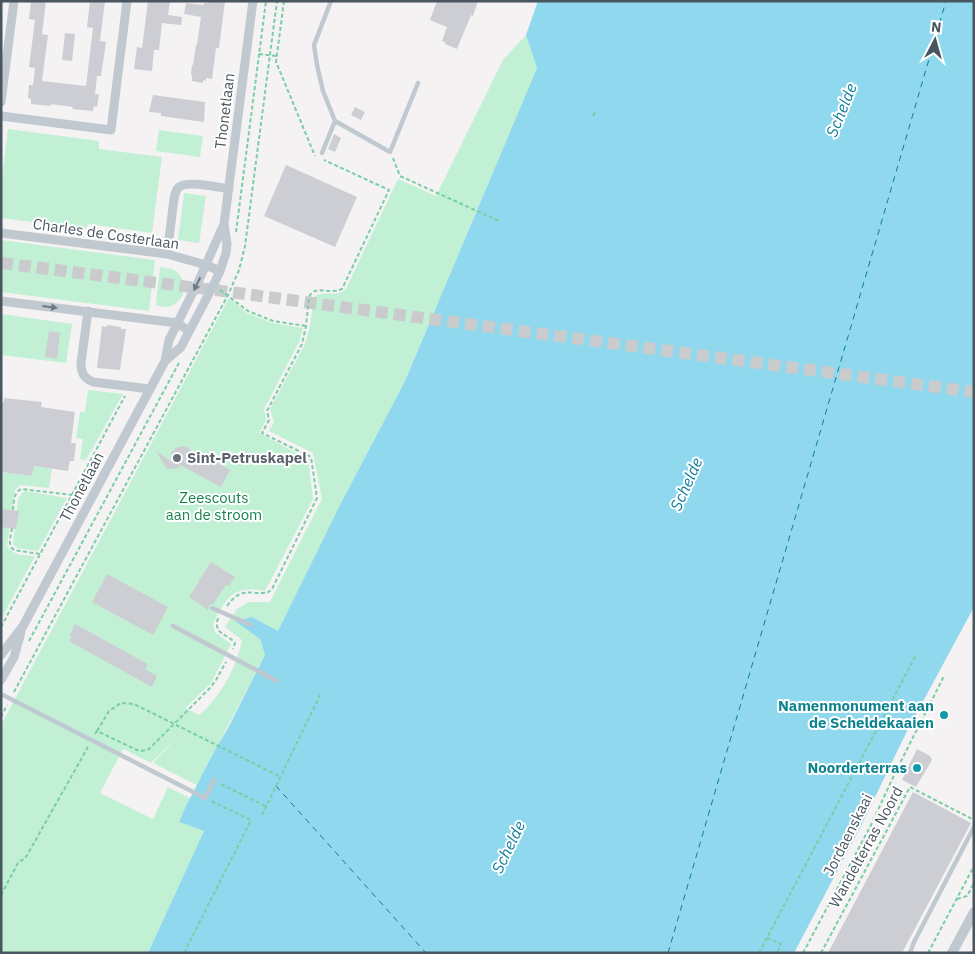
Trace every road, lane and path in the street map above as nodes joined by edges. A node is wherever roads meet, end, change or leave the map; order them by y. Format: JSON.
{"nodes":[{"id":1,"x":14,"y":1,"type":"edge"},
{"id":2,"x":127,"y":1,"type":"edge"},
{"id":3,"x":253,"y":1,"type":"edge"},
{"id":4,"x":284,"y":1,"type":"edge"},
{"id":5,"x":331,"y":1,"type":"edge"},
{"id":6,"x":246,"y":53,"type":"junction"},
{"id":7,"x":276,"y":56,"type":"junction"},
{"id":8,"x":418,"y":83,"type":"dead end"},
{"id":9,"x":1,"y":102,"type":"edge"},
{"id":10,"x":595,"y":112,"type":"dead end"},
{"id":11,"x":1,"y":116,"type":"edge"},
{"id":12,"x":594,"y":116,"type":"dead end"},
{"id":13,"x":335,"y":121,"type":"junction"},
{"id":14,"x":390,"y":152,"type":"junction"},
{"id":15,"x":322,"y":153,"type":"dead end"},
{"id":16,"x":314,"y":156,"type":"dead end"},
{"id":17,"x":322,"y":159,"type":"dead end"},
{"id":18,"x":229,"y":188,"type":"junction"},
{"id":19,"x":499,"y":221,"type":"dead end"},
{"id":20,"x":224,"y":224,"type":"junction"},
{"id":21,"x":1,"y":233,"type":"edge"},
{"id":22,"x":167,"y":254,"type":"junction"},
{"id":23,"x":206,"y":266,"type":"junction"},
{"id":24,"x":220,"y":271,"type":"junction"},
{"id":25,"x":213,"y":286,"type":"junction"},
{"id":26,"x":1,"y":301,"type":"edge"},
{"id":27,"x":88,"y":311,"type":"junction"},
{"id":28,"x":177,"y":323,"type":"junction"},
{"id":29,"x":306,"y":326,"type":"junction"},
{"id":30,"x":189,"y":331,"type":"junction"},
{"id":31,"x":165,"y":361,"type":"junction"},
{"id":32,"x":131,"y":386,"type":"junction"},
{"id":33,"x":150,"y":389,"type":"junction"},
{"id":34,"x":72,"y":495,"type":"junction"},
{"id":35,"x":14,"y":510,"type":"dead end"},
{"id":36,"x":12,"y":528,"type":"dead end"},
{"id":37,"x":41,"y":554,"type":"junction"},
{"id":38,"x":212,"y":608,"type":"dead end"},
{"id":39,"x":222,"y":613,"type":"junction"},
{"id":40,"x":251,"y":625,"type":"dead end"},
{"id":41,"x":23,"y":626,"type":"junction"},
{"id":42,"x":173,"y":626,"type":"dead end"},
{"id":43,"x":1,"y":628,"type":"edge"},
{"id":44,"x":1,"y":655,"type":"edge"},
{"id":45,"x":916,"y":655,"type":"dead end"},
{"id":46,"x":230,"y":656,"type":"junction"},
{"id":47,"x":2,"y":676,"type":"edge"},
{"id":48,"x":944,"y":676,"type":"dead end"},
{"id":49,"x":277,"y":681,"type":"dead end"},
{"id":50,"x":1,"y":694,"type":"edge"},
{"id":51,"x":320,"y":695,"type":"dead end"},
{"id":52,"x":174,"y":724,"type":"junction"},
{"id":53,"x":96,"y":731,"type":"junction"},
{"id":54,"x":92,"y":740,"type":"junction"},
{"id":55,"x":281,"y":777,"type":"junction"},
{"id":56,"x":214,"y":780,"type":"joint"},
{"id":57,"x":205,"y":798,"type":"junction"},
{"id":58,"x":266,"y":807,"type":"junction"},
{"id":59,"x":262,"y":815,"type":"dead end"},
{"id":60,"x":974,"y":820,"type":"edge"},
{"id":61,"x":974,"y":827,"type":"edge"},
{"id":62,"x":974,"y":866,"type":"edge"},
{"id":63,"x":974,"y":883,"type":"edge"},
{"id":64,"x":1,"y":895,"type":"edge"},
{"id":65,"x":957,"y":898,"type":"junction"},
{"id":66,"x":974,"y":912,"type":"edge"},
{"id":67,"x":970,"y":929,"type":"edge"},
{"id":68,"x":767,"y":938,"type":"junction"},
{"id":69,"x":184,"y":953,"type":"edge"},
{"id":70,"x":759,"y":953,"type":"edge"},
{"id":71,"x":777,"y":953,"type":"edge"},
{"id":72,"x":803,"y":953,"type":"edge"},
{"id":73,"x":821,"y":953,"type":"edge"},
{"id":74,"x":910,"y":953,"type":"edge"},
{"id":75,"x":928,"y":953,"type":"edge"},
{"id":76,"x":952,"y":953,"type":"edge"}],
"edges":[{"from":1,"to":9,"type":"street"},
{"from":2,"to":11,"type":"street"},
{"from":3,"to":6,"type":"street","name":"Thonetlaan"},
{"from":4,"to":7,"type":"path"},
{"from":5,"to":13,"type":"lane"},
{"from":6,"to":7,"type":"path"},
{"from":6,"to":18,"type":"street","name":"Thonetlaan"},
{"from":7,"to":16,"type":"path"},
{"from":8,"to":14,"type":"lane"},
{"from":10,"to":12,"type":"path"},
{"from":13,"to":14,"type":"lane"},
{"from":13,"to":15,"type":"lane"},
{"from":14,"to":19,"type":"path"},
{"from":17,"to":29,"type":"path"},
{"from":18,"to":20,"type":"street","name":"Thonetlaan"},
{"from":18,"to":22,"type":"street"},
{"from":20,"to":23,"type":"street","name":"Thonetlaan"},
{"from":20,"to":24,"type":"street","name":"Thonetlaan"},
{"from":21,"to":22,"type":"street","name":"Charles de Costerlaan"},
{"from":22,"to":23,"type":"street","name":"Charles de Costerlaan"},
{"from":23,"to":24,"type":"street"},
{"from":23,"to":28,"type":"street","name":"Thonetlaan","one_way":true},
{"from":24,"to":25,"type":"street","name":"Thonetlaan"},
{"from":25,"to":29,"type":"path"},
{"from":25,"to":30,"type":"street","name":"Thonetlaan"},
{"from":26,"to":27,"type":"street","one_way":true},
{"from":27,"to":28,"type":"street"},
{"from":27,"to":32,"type":"street"},
{"from":28,"to":30,"type":"street"},
{"from":28,"to":31,"type":"street","name":"Thonetlaan"},
{"from":29,"to":39,"type":"path"},
{"from":30,"to":31,"type":"street","name":"Thonetlaan"},
{"from":31,"to":33,"type":"street","name":"Thonetlaan"},
{"from":32,"to":33,"type":"street"},
{"from":32,"to":34,"type":"path"},
{"from":33,"to":41,"type":"street","name":"Thonetlaan"},
{"from":34,"to":35,"type":"path"},
{"from":34,"to":37,"type":"path"},
{"from":36,"to":37,"type":"path"},
{"from":37,"to":43,"type":"path"},
{"from":38,"to":39,"type":"lane"},
{"from":39,"to":40,"type":"lane"},
{"from":39,"to":46,"type":"path"},
{"from":41,"to":44,"type":"street","name":"Thonetlaan"},
{"from":41,"to":47,"type":"street","name":"Thonetlaan"},
{"from":42,"to":46,"type":"lane"},
{"from":45,"to":68,"type":"path"},
{"from":46,"to":49,"type":"lane"},
{"from":46,"to":52,"type":"path"},
{"from":48,"to":72,"type":"path","name":"Jordaenskaai"},
{"from":50,"to":54,"type":"lane"},
{"from":51,"to":55,"type":"path"},
{"from":52,"to":53,"type":"path"},
{"from":52,"to":53,"type":"path"},
{"from":52,"to":55,"type":"path"},
{"from":53,"to":54,"type":"path"},
{"from":54,"to":57,"type":"lane"},
{"from":54,"to":64,"type":"path"},
{"from":55,"to":58,"type":"path"},
{"from":56,"to":57,"type":"lane"},
{"from":56,"to":58,"type":"path"},
{"from":57,"to":69,"type":"path"},
{"from":58,"to":59,"type":"path"},
{"from":60,"to":73,"type":"path","name":"Wandelterras Noord"},
{"from":61,"to":74,"type":"lane"},
{"from":62,"to":65,"type":"path"},
{"from":63,"to":65,"type":"path"},
{"from":65,"to":75,"type":"path"},
{"from":66,"to":67,"type":"street"},
{"from":67,"to":76,"type":"street"},
{"from":68,"to":70,"type":"path"},
{"from":68,"to":71,"type":"path"}]}
